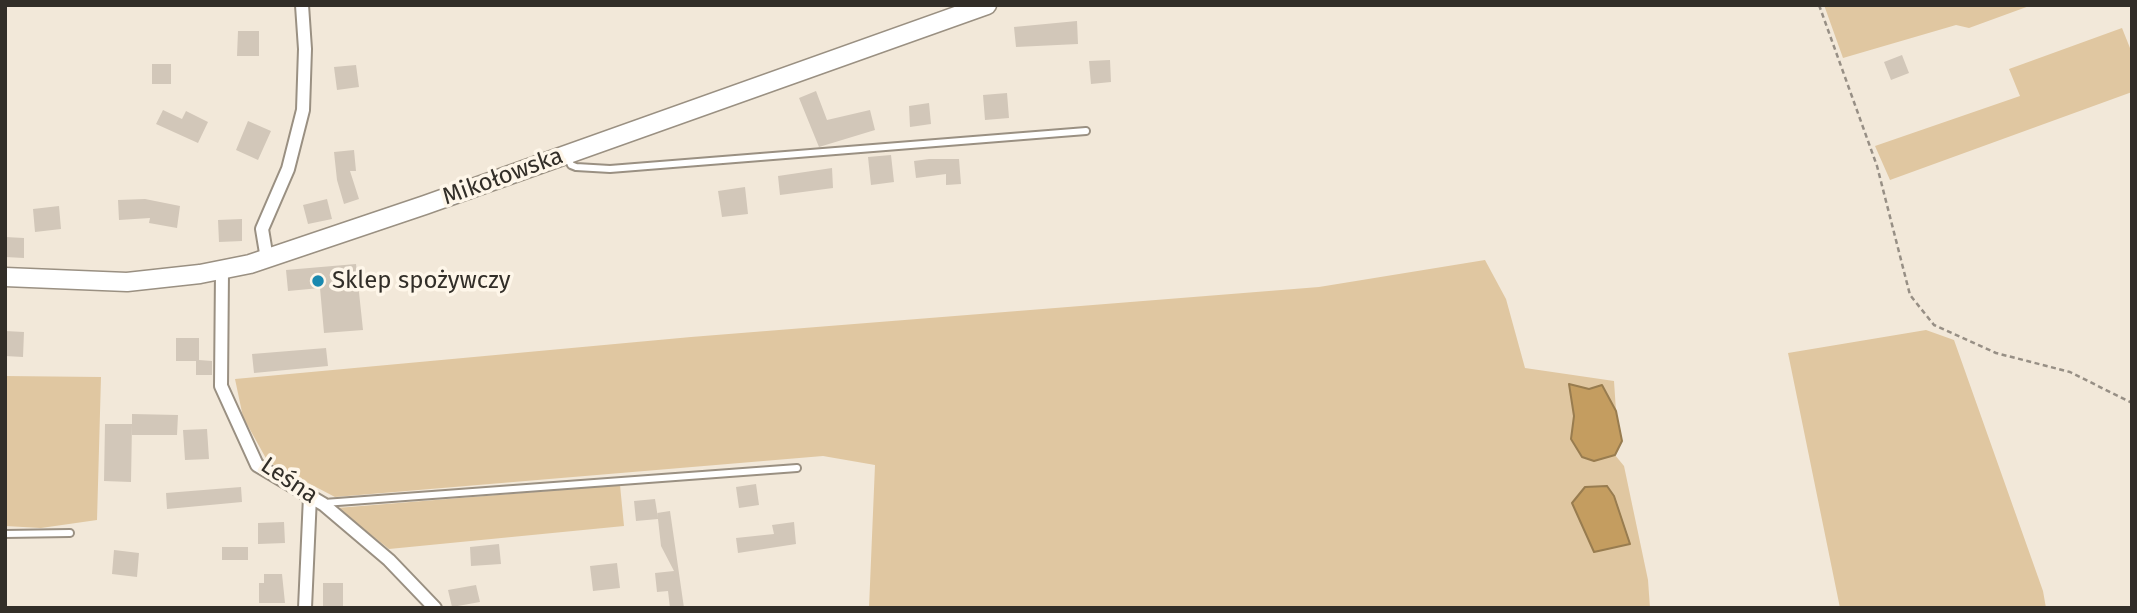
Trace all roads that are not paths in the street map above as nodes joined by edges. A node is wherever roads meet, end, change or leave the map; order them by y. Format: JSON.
{"nodes":[{"id":1,"x":302,"y":5,"type":"edge"},
{"id":2,"x":987,"y":5,"type":"edge"},
{"id":3,"x":1086,"y":131,"type":"dead end"},
{"id":4,"x":566,"y":154,"type":"junction"},
{"id":5,"x":267,"y":259,"type":"junction"},
{"id":6,"x":222,"y":271,"type":"junction"},
{"id":7,"x":5,"y":277,"type":"edge"},
{"id":8,"x":797,"y":468,"type":"dead end"},
{"id":9,"x":310,"y":496,"type":"junction"},
{"id":10,"x":323,"y":504,"type":"junction"},
{"id":11,"x":71,"y":533,"type":"dead end"},
{"id":12,"x":5,"y":534,"type":"edge"},
{"id":13,"x":305,"y":608,"type":"edge"},
{"id":14,"x":435,"y":608,"type":"edge"}],
"edges":[{"from":1,"to":5,"type":"street"},
{"from":2,"to":4,"type":"main road","name":"Mikołowska"},
{"from":3,"to":4,"type":"lane"},
{"from":4,"to":5,"type":"main road","name":"Mikołowska"},
{"from":5,"to":6,"type":"main road","name":"Mikołowska"},
{"from":6,"to":7,"type":"main road","name":"Mikołowska"},
{"from":6,"to":9,"type":"street","name":"Leśna"},
{"from":8,"to":10,"type":"lane"},
{"from":9,"to":10,"type":"street","name":"Leśna"},
{"from":9,"to":13,"type":"street"},
{"from":10,"to":14,"type":"street","name":"Leśna"},
{"from":11,"to":12,"type":"lane"}]}
